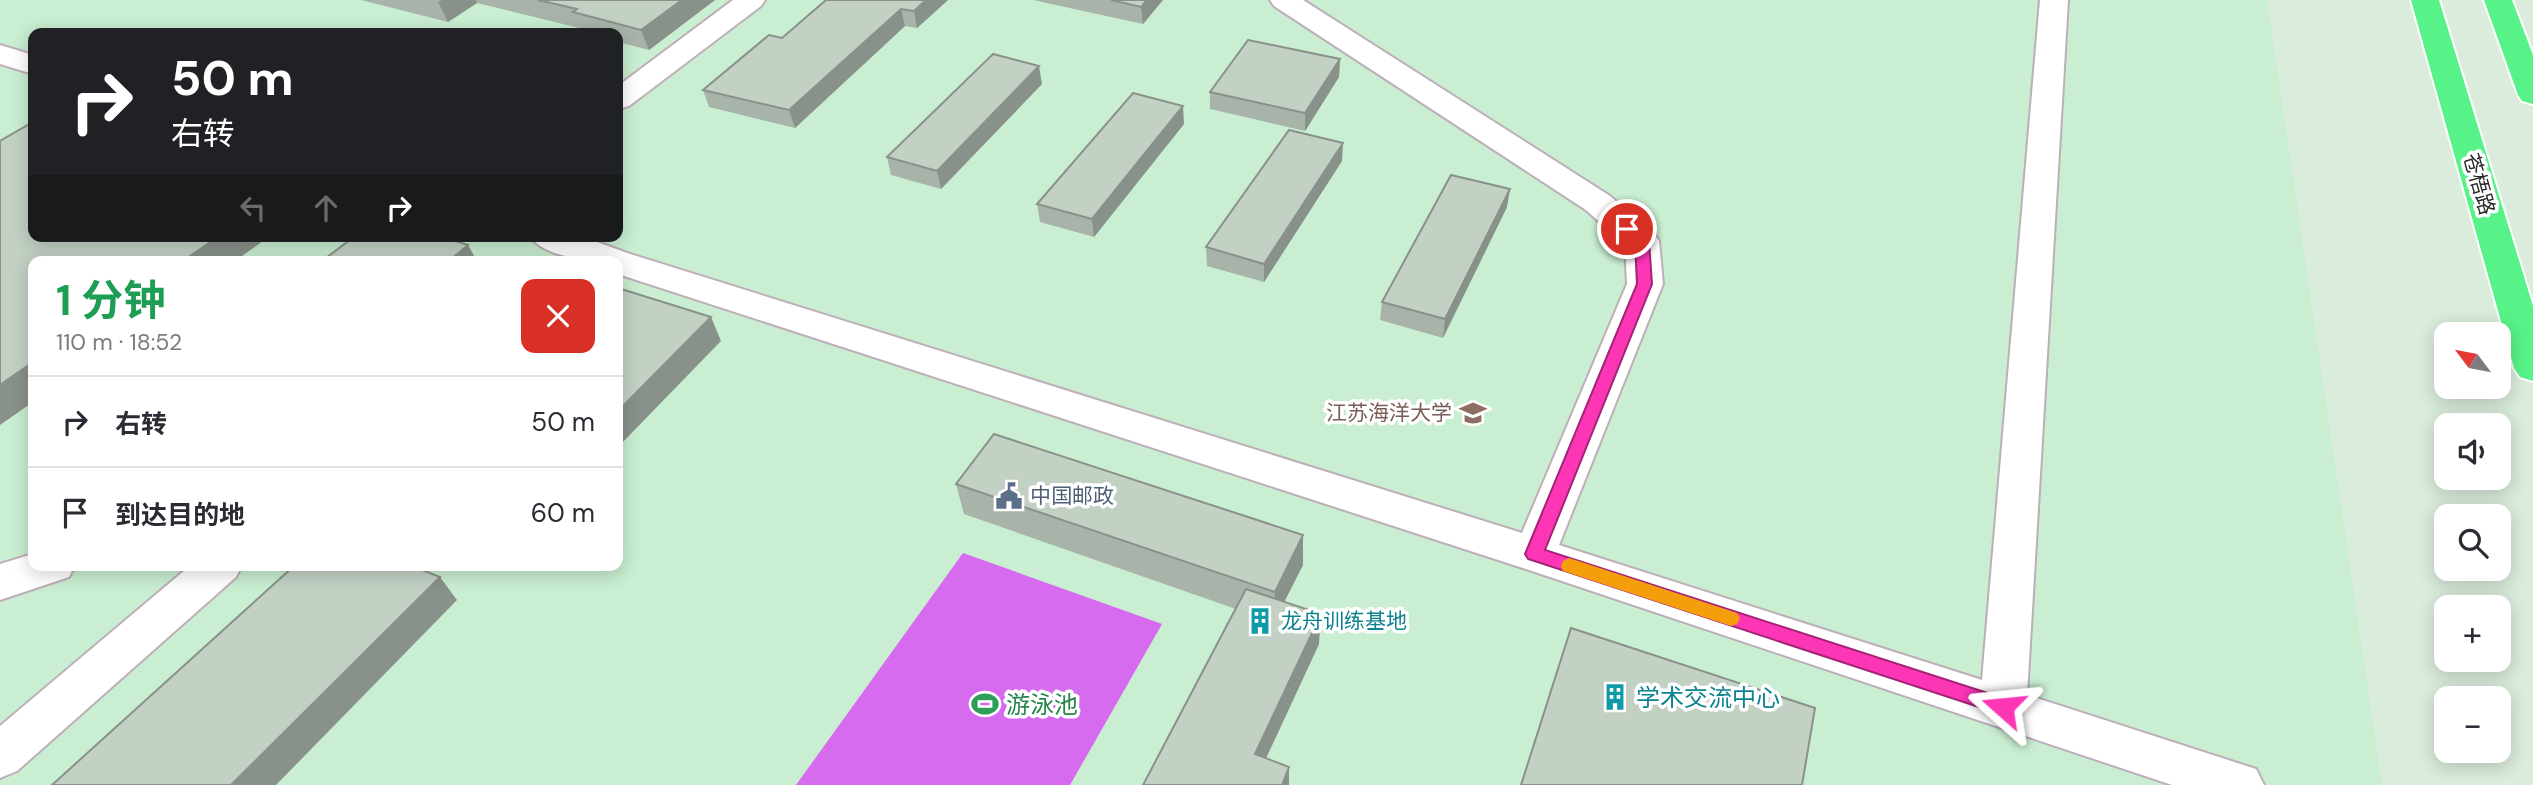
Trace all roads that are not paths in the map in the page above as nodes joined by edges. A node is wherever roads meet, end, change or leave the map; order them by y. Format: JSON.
{"nodes":[{"id":1,"x":751,"y":0,"type":"edge"},
{"id":2,"x":1284,"y":0,"type":"edge"},
{"id":3,"x":2054,"y":0,"type":"edge"},
{"id":4,"x":2425,"y":0,"type":"edge"},
{"id":5,"x":2498,"y":0,"type":"edge"},
{"id":6,"x":0,"y":54,"type":"edge"},
{"id":7,"x":28,"y":63,"type":"edge"},
{"id":8,"x":2533,"y":95,"type":"edge"},
{"id":9,"x":623,"y":96,"type":"edge"},
{"id":10,"x":562,"y":242,"type":"edge"},
{"id":11,"x":597,"y":256,"type":"edge"},
{"id":12,"x":623,"y":265,"type":"edge"},
{"id":13,"x":2533,"y":368,"type":"edge"},
{"id":14,"x":1534,"y":554,"type":"junction"},
{"id":15,"x":35,"y":571,"type":"edge"},
{"id":16,"x":214,"y":571,"type":"edge"},
{"id":17,"x":0,"y":582,"type":"edge"},
{"id":18,"x":2003,"y":707,"type":"junction"},
{"id":19,"x":0,"y":756,"type":"edge"},
{"id":20,"x":2239,"y":785,"type":"edge"}],
"edges":[{"from":1,"to":9,"type":"lane"},
{"from":2,"to":14,"type":"lane"},
{"from":3,"to":18,"type":"lane"},
{"from":4,"to":13,"type":"main road","name":"苍梧路"},
{"from":5,"to":8,"type":"main road"},
{"from":6,"to":7,"type":"lane"},
{"from":10,"to":11,"type":"lane"},
{"from":12,"to":14,"type":"lane"},
{"from":14,"to":18,"type":"lane"},
{"from":15,"to":17,"type":"lane"},
{"from":16,"to":19,"type":"lane"},
{"from":18,"to":20,"type":"lane"}]}
